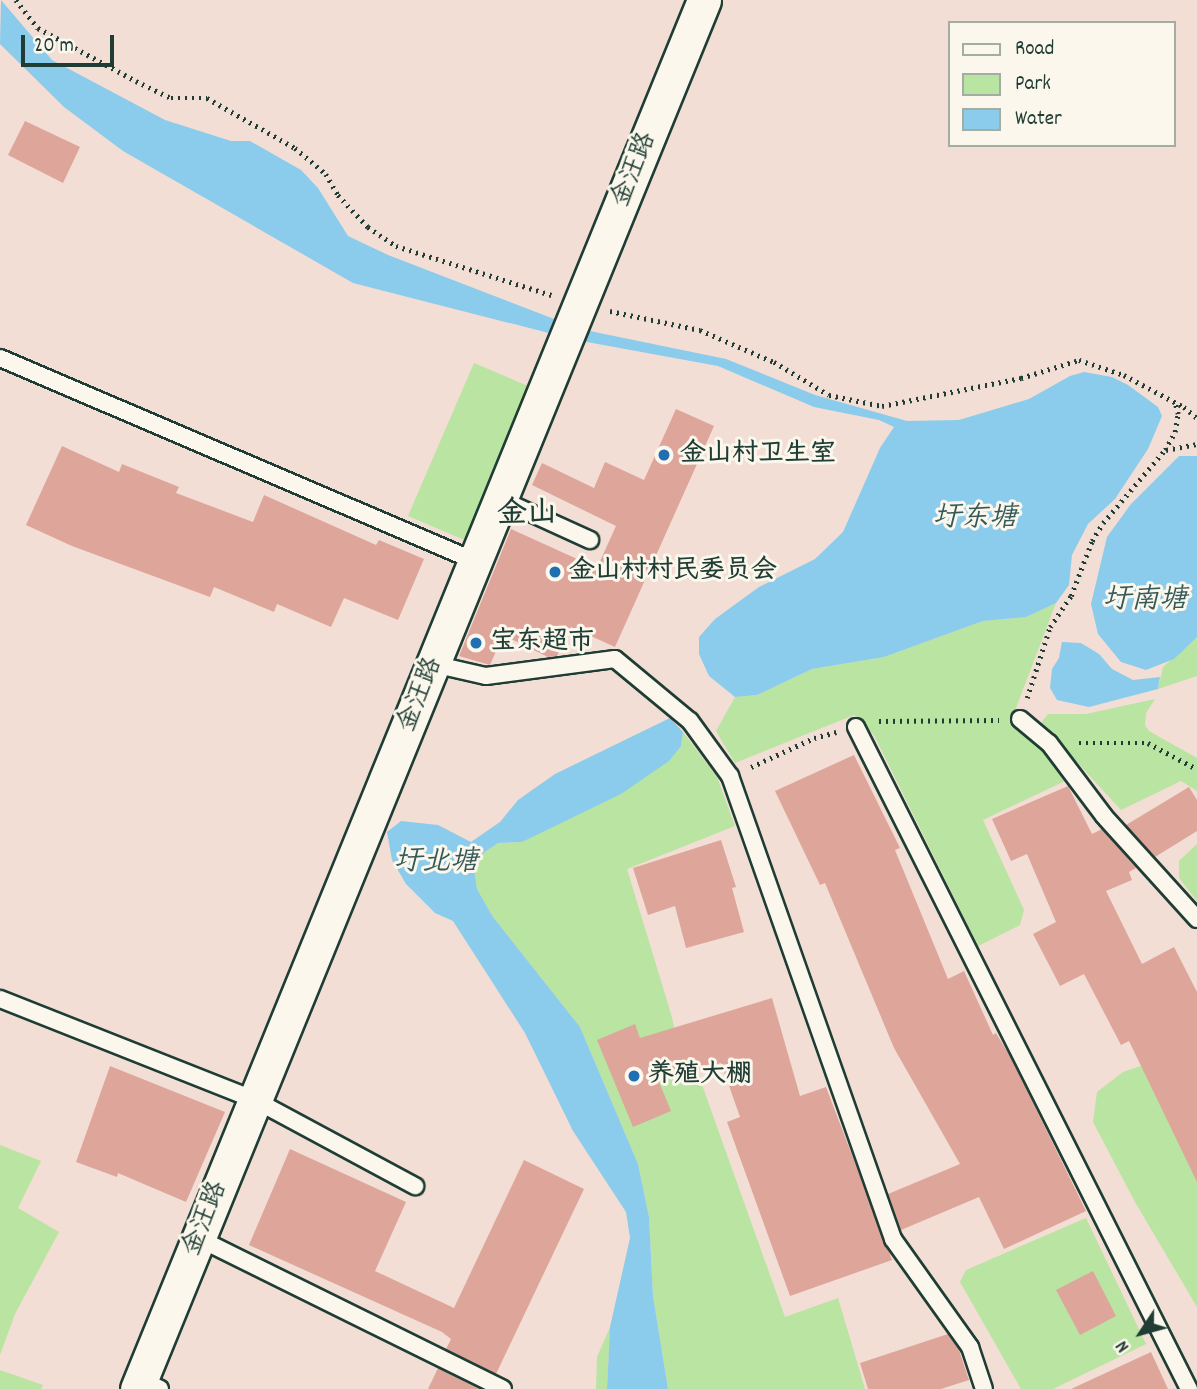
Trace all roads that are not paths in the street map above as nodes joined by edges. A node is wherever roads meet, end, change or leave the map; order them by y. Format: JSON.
{"nodes":[{"id":1,"x":705,"y":0,"type":"edge"},
{"id":2,"x":0,"y":358,"type":"edge"},
{"id":3,"x":500,"y":499,"type":"junction"},
{"id":4,"x":590,"y":540,"type":"dead end"},
{"id":5,"x":475,"y":561,"type":"junction"},
{"id":6,"x":433,"y":664,"type":"junction"},
{"id":7,"x":1020,"y":719,"type":"road end"},
{"id":8,"x":856,"y":727,"type":"dead end"},
{"id":9,"x":1197,"y":919,"type":"edge"},
{"id":10,"x":0,"y":999,"type":"edge"},
{"id":11,"x":255,"y":1100,"type":"junction"},
{"id":12,"x":415,"y":1186,"type":"dead end"},
{"id":13,"x":198,"y":1238,"type":"junction"},
{"id":14,"x":146,"y":1386,"type":"edge"},
{"id":15,"x":503,"y":1389,"type":"edge"},
{"id":16,"x":984,"y":1389,"type":"edge"},
{"id":17,"x":1189,"y":1389,"type":"edge"}],
"edges":[{"from":1,"to":3,"type":"street","name":"金汪路"},
{"from":2,"to":5,"type":"lane"},
{"from":3,"to":4,"type":"lane"},
{"from":3,"to":5,"type":"street","name":"金汪路"},
{"from":5,"to":6,"type":"street","name":"金汪路"},
{"from":6,"to":11,"type":"street","name":"金汪路"},
{"from":6,"to":16,"type":"lane"},
{"from":7,"to":9,"type":"lane"},
{"from":8,"to":17,"type":"lane"},
{"from":10,"to":11,"type":"lane"},
{"from":11,"to":12,"type":"lane"},
{"from":11,"to":13,"type":"street","name":"金汪路"},
{"from":13,"to":14,"type":"street","name":"金汪路"},
{"from":13,"to":15,"type":"lane"}]}
